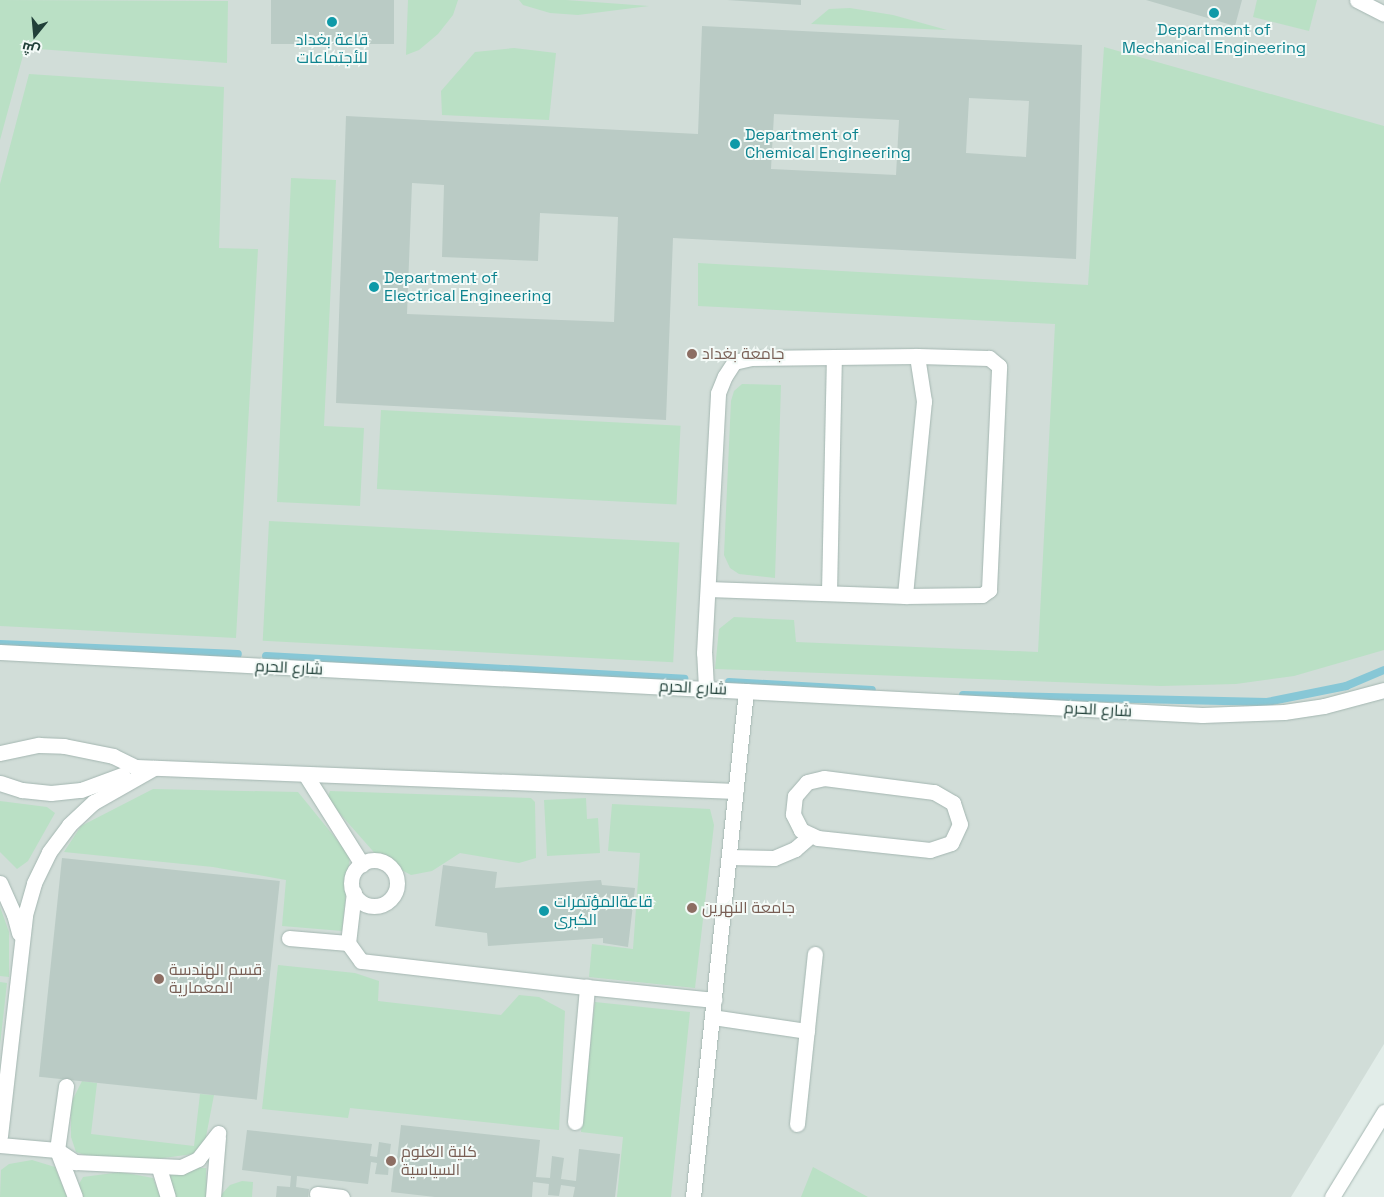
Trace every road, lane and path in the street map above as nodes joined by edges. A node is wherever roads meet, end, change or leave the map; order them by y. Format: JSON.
{"nodes":[{"id":1,"x":1357,"y":0,"type":"edge"},
{"id":2,"x":1384,"y":14,"type":"edge"},
{"id":3,"x":917,"y":356,"type":"junction"},
{"id":4,"x":834,"y":357,"type":"junction"},
{"id":5,"x":708,"y":589,"type":"junction"},
{"id":6,"x":829,"y":592,"type":"junction"},
{"id":7,"x":905,"y":596,"type":"junction"},
{"id":8,"x":0,"y":652,"type":"edge"},
{"id":9,"x":706,"y":688,"type":"junction"},
{"id":10,"x":1384,"y":690,"type":"edge"},
{"id":11,"x":746,"y":691,"type":"junction"},
{"id":12,"x":0,"y":753,"type":"edge"},
{"id":13,"x":136,"y":767,"type":"junction"},
{"id":14,"x":154,"y":768,"type":"junction"},
{"id":15,"x":305,"y":774,"type":"junction"},
{"id":16,"x":0,"y":783,"type":"edge"},
{"id":17,"x":736,"y":791,"type":"junction"},
{"id":18,"x":811,"y":835,"type":"junction"},
{"id":19,"x":729,"y":857,"type":"junction"},
{"id":20,"x":362,"y":864,"type":"junction"},
{"id":21,"x":0,"y":883,"type":"edge"},
{"id":22,"x":354,"y":892,"type":"junction"},
{"id":23,"x":290,"y":938,"type":"dead end"},
{"id":24,"x":348,"y":943,"type":"junction"},
{"id":25,"x":22,"y":949,"type":"junction"},
{"id":26,"x":815,"y":954,"type":"dead end"},
{"id":27,"x":587,"y":987,"type":"junction"},
{"id":28,"x":714,"y":1000,"type":"junction"},
{"id":29,"x":712,"y":1017,"type":"junction"},
{"id":30,"x":807,"y":1031,"type":"junction"},
{"id":31,"x":66,"y":1086,"type":"dead end"},
{"id":32,"x":1384,"y":1112,"type":"edge"},
{"id":33,"x":575,"y":1122,"type":"dead end"},
{"id":34,"x":797,"y":1124,"type":"dead end"},
{"id":35,"x":0,"y":1136,"type":"edge"},
{"id":36,"x":0,"y":1145,"type":"edge"},
{"id":37,"x":57,"y":1150,"type":"junction"},
{"id":38,"x":159,"y":1168,"type":"junction"},
{"id":39,"x":316,"y":1194,"type":"dead end"},
{"id":40,"x":75,"y":1197,"type":"edge"},
{"id":41,"x":168,"y":1197,"type":"edge"},
{"id":42,"x":213,"y":1197,"type":"edge"},
{"id":43,"x":342,"y":1197,"type":"edge"},
{"id":44,"x":693,"y":1197,"type":"edge"},
{"id":45,"x":1332,"y":1197,"type":"edge"}],
"edges":[{"from":1,"to":2,"type":"street"},
{"from":3,"to":4,"type":"street"},
{"from":3,"to":7,"type":"street"},
{"from":3,"to":7,"type":"street"},
{"from":4,"to":5,"type":"street"},
{"from":4,"to":6,"type":"street"},
{"from":5,"to":6,"type":"street"},
{"from":5,"to":9,"type":"street"},
{"from":6,"to":7,"type":"street"},
{"from":8,"to":9,"type":"street","name":"شارع الحرم"},
{"from":9,"to":11,"type":"street","name":"شارع الحرم"},
{"from":10,"to":11,"type":"street","name":"شارع الحرم"},
{"from":11,"to":17,"type":"street"},
{"from":12,"to":13,"type":"street"},
{"from":13,"to":14,"type":"street"},
{"from":13,"to":16,"type":"street"},
{"from":14,"to":15,"type":"street"},
{"from":14,"to":25,"type":"street"},
{"from":15,"to":17,"type":"street"},
{"from":15,"to":20,"type":"street"},
{"from":17,"to":19,"type":"street"},
{"from":18,"to":18,"type":"street"},
{"from":18,"to":19,"type":"street"},
{"from":19,"to":28,"type":"street"},
{"from":20,"to":22,"type":"street"},
{"from":20,"to":22,"type":"street"},
{"from":21,"to":25,"type":"street"},
{"from":22,"to":24,"type":"street"},
{"from":23,"to":24,"type":"street"},
{"from":24,"to":27,"type":"street"},
{"from":25,"to":35,"type":"street"},
{"from":26,"to":30,"type":"street"},
{"from":27,"to":28,"type":"street"},
{"from":27,"to":33,"type":"street"},
{"from":28,"to":29,"type":"street"},
{"from":29,"to":30,"type":"street"},
{"from":29,"to":44,"type":"street"},
{"from":30,"to":34,"type":"street"},
{"from":31,"to":37,"type":"street"},
{"from":32,"to":45,"type":"street"},
{"from":36,"to":37,"type":"street"},
{"from":37,"to":38,"type":"street"},
{"from":37,"to":40,"type":"street"},
{"from":38,"to":41,"type":"street"},
{"from":38,"to":42,"type":"street"},
{"from":39,"to":43,"type":"street"}]}
